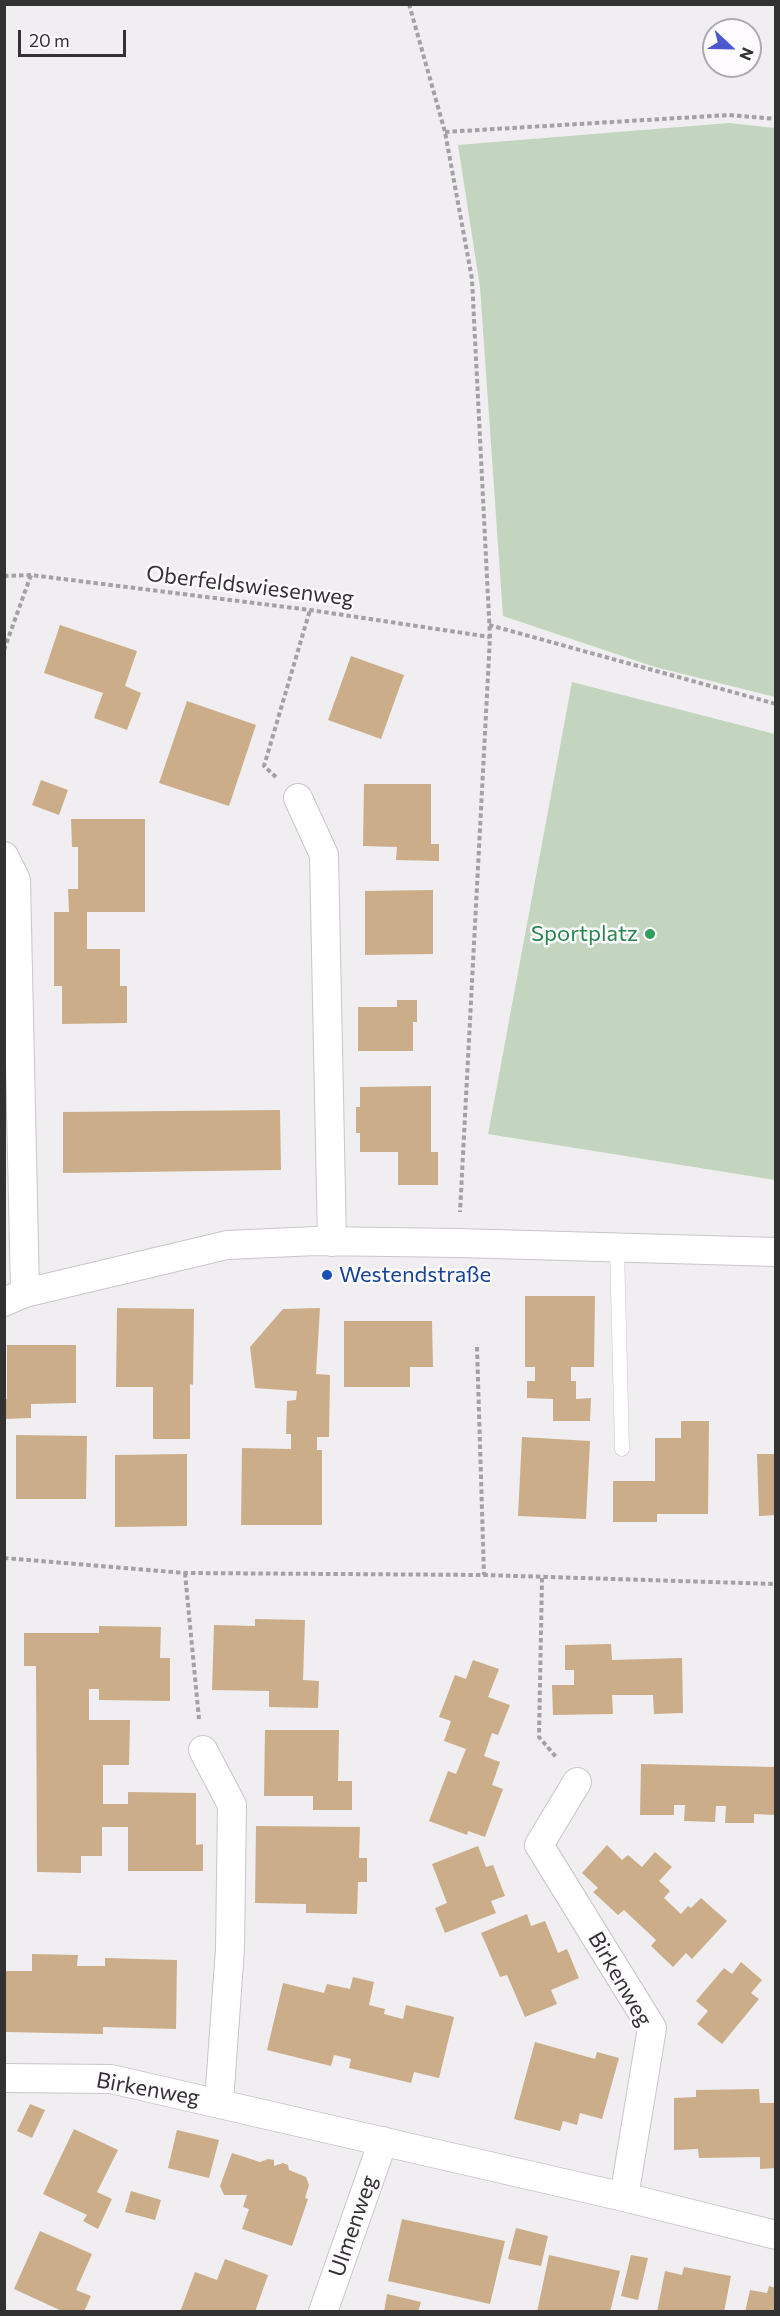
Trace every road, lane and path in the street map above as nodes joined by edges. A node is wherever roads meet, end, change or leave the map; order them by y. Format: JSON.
{"nodes":[{"id":1,"x":409,"y":4,"type":"edge"},
{"id":2,"x":776,"y":119,"type":"edge"},
{"id":3,"x":445,"y":132,"type":"junction"},
{"id":4,"x":31,"y":575,"type":"junction"},
{"id":5,"x":4,"y":576,"type":"edge"},
{"id":6,"x":310,"y":610,"type":"junction"},
{"id":7,"x":489,"y":625,"type":"junction"},
{"id":8,"x":490,"y":637,"type":"junction"},
{"id":9,"x":4,"y":650,"type":"edge"},
{"id":10,"x":776,"y":704,"type":"edge"},
{"id":11,"x":298,"y":798,"type":"joint"},
{"id":12,"x":4,"y":856,"type":"edge"},
{"id":13,"x":332,"y":1242,"type":"junction"},
{"id":14,"x":459,"y":1242,"type":"junction"},
{"id":15,"x":617,"y":1248,"type":"junction"},
{"id":16,"x":776,"y":1252,"type":"edge"},
{"id":17,"x":15,"y":1298,"type":"edge"},
{"id":18,"x":477,"y":1347,"type":"dead end"},
{"id":19,"x":622,"y":1449,"type":"dead end"},
{"id":20,"x":4,"y":1558,"type":"edge"},
{"id":21,"x":185,"y":1573,"type":"junction"},
{"id":22,"x":484,"y":1575,"type":"junction"},
{"id":23,"x":542,"y":1578,"type":"junction"},
{"id":24,"x":776,"y":1584,"type":"edge"},
{"id":25,"x":202,"y":1750,"type":"joint"},
{"id":26,"x":577,"y":1782,"type":"joint"},
{"id":27,"x":4,"y":2078,"type":"edge"},
{"id":28,"x":219,"y":2102,"type":"junction"},
{"id":29,"x":384,"y":2141,"type":"junction"},
{"id":30,"x":624,"y":2197,"type":"junction"},
{"id":31,"x":776,"y":2235,"type":"edge"},
{"id":32,"x":323,"y":2312,"type":"edge"}],
"edges":[{"from":1,"to":3,"type":"path"},
{"from":2,"to":3,"type":"path"},
{"from":3,"to":7,"type":"path"},
{"from":4,"to":5,"type":"path","name":"Oberfeldswiesenweg"},
{"from":4,"to":6,"type":"path","name":"Oberfeldswiesenweg"},
{"from":4,"to":9,"type":"path"},
{"from":6,"to":8,"type":"path","name":"Oberfeldswiesenweg"},
{"from":6,"to":11,"type":"path"},
{"from":7,"to":8,"type":"path"},
{"from":7,"to":10,"type":"path"},
{"from":8,"to":14,"type":"path"},
{"from":11,"to":13,"type":"street"},
{"from":12,"to":17,"type":"street"},
{"from":13,"to":14,"type":"street"},
{"from":13,"to":17,"type":"street"},
{"from":14,"to":15,"type":"street"},
{"from":15,"to":16,"type":"street"},
{"from":15,"to":19,"type":"lane"},
{"from":18,"to":22,"type":"path"},
{"from":20,"to":21,"type":"path"},
{"from":21,"to":22,"type":"path"},
{"from":21,"to":25,"type":"path"},
{"from":22,"to":23,"type":"path"},
{"from":23,"to":24,"type":"path"},
{"from":23,"to":26,"type":"path"},
{"from":25,"to":28,"type":"street","name":"Birkenweg"},
{"from":26,"to":30,"type":"street","name":"Birkenweg"},
{"from":27,"to":28,"type":"street","name":"Birkenweg"},
{"from":28,"to":29,"type":"street","name":"Birkenweg"},
{"from":29,"to":30,"type":"street","name":"Birkenweg"},
{"from":29,"to":32,"type":"street","name":"Ulmenweg"},
{"from":30,"to":31,"type":"street","name":"Birkenweg"}]}
